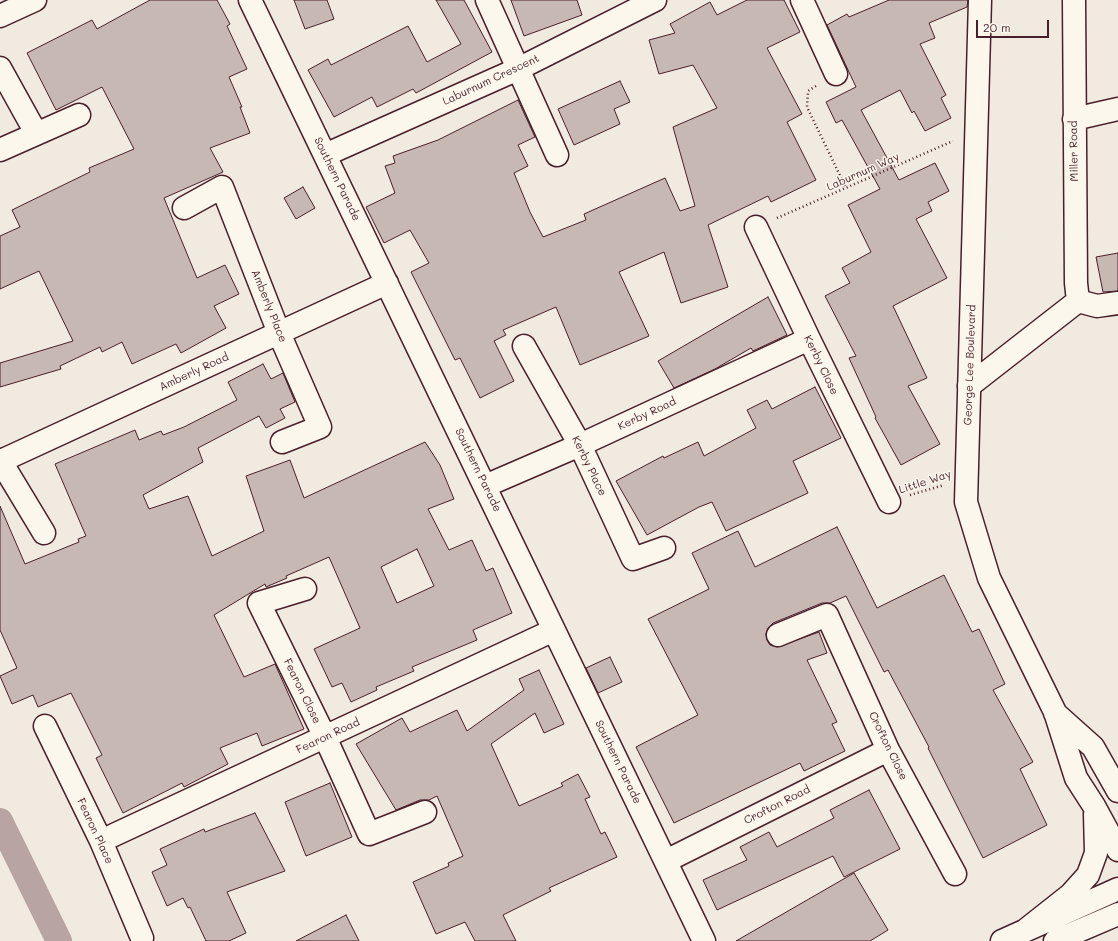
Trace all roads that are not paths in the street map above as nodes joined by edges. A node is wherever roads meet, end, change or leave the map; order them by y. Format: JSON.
{"nodes":[{"id":1,"x":34,"y":0,"type":"edge"},
{"id":2,"x":250,"y":0,"type":"edge"},
{"id":3,"x":487,"y":0,"type":"edge"},
{"id":4,"x":655,"y":0,"type":"edge"},
{"id":5,"x":802,"y":0,"type":"edge"},
{"id":6,"x":980,"y":0,"type":"edge"},
{"id":7,"x":1074,"y":0,"type":"edge"},
{"id":8,"x":0,"y":16,"type":"edge"},
{"id":9,"x":0,"y":68,"type":"edge"},
{"id":10,"x":518,"y":68,"type":"junction"},
{"id":11,"x":836,"y":74,"type":"road end"},
{"id":12,"x":1118,"y":110,"type":"edge"},
{"id":13,"x":79,"y":115,"type":"dead end"},
{"id":14,"x":1074,"y":119,"type":"junction"},
{"id":15,"x":36,"y":134,"type":"junction"},
{"id":16,"x":0,"y":150,"type":"edge"},
{"id":17,"x":325,"y":155,"type":"junction"},
{"id":18,"x":556,"y":155,"type":"dead end"},
{"id":19,"x":184,"y":208,"type":"dead end"},
{"id":20,"x":756,"y":227,"type":"road end"},
{"id":21,"x":387,"y":283,"type":"junction"},
{"id":22,"x":1078,"y":301,"type":"junction"},
{"id":23,"x":1118,"y":303,"type":"edge"},
{"id":24,"x":279,"y":334,"type":"junction"},
{"id":25,"x":808,"y":339,"type":"junction"},
{"id":26,"x":524,"y":346,"type":"dead end"},
{"id":27,"x":969,"y":386,"type":"junction"},
{"id":28,"x":282,"y":442,"type":"dead end"},
{"id":29,"x":580,"y":445,"type":"junction"},
{"id":30,"x":0,"y":461,"type":"edge"},
{"id":31,"x":485,"y":486,"type":"junction"},
{"id":32,"x":889,"y":502,"type":"road end"},
{"id":33,"x":44,"y":533,"type":"dead end"},
{"id":34,"x":664,"y":548,"type":"dead end"},
{"id":35,"x":305,"y":589,"type":"dead end"},
{"id":36,"x":554,"y":630,"type":"junction"},
{"id":37,"x":778,"y":635,"type":"dead end"},
{"id":38,"x":1054,"y":712,"type":"junction"},
{"id":39,"x":45,"y":726,"type":"dead end"},
{"id":40,"x":325,"y":737,"type":"junction"},
{"id":41,"x":888,"y":750,"type":"junction"},
{"id":42,"x":1116,"y":785,"type":"edge"},
{"id":43,"x":1094,"y":806,"type":"junction"},
{"id":44,"x":424,"y":812,"type":"dead end"},
{"id":45,"x":101,"y":841,"type":"junction"},
{"id":46,"x":1118,"y":850,"type":"edge"},
{"id":47,"x":666,"y":861,"type":"junction"},
{"id":48,"x":955,"y":874,"type":"dead end"},
{"id":49,"x":1118,"y":889,"type":"edge"},
{"id":50,"x":1118,"y":914,"type":"edge"},
{"id":51,"x":1027,"y":929,"type":"junction"},
{"id":52,"x":142,"y":938,"type":"dead end"},
{"id":53,"x":704,"y":941,"type":"edge"},
{"id":54,"x":1002,"y":941,"type":"edge"},
{"id":55,"x":1056,"y":941,"type":"edge"}],
"edges":[{"from":1,"to":8,"type":"street"},
{"from":2,"to":17,"type":"street","name":"Southern Parade"},
{"from":3,"to":10,"type":"street"},
{"from":4,"to":10,"type":"street","name":"Laburnum Crescent"},
{"from":5,"to":11,"type":"street"},
{"from":6,"to":27,"type":"street","name":"George Lee Boulevard"},
{"from":7,"to":14,"type":"street","name":"Miller Road"},
{"from":9,"to":15,"type":"street"},
{"from":10,"to":17,"type":"street","name":"Laburnum Crescent"},
{"from":10,"to":18,"type":"street"},
{"from":12,"to":14,"type":"street"},
{"from":13,"to":15,"type":"street"},
{"from":14,"to":22,"type":"street","name":"Miller Road"},
{"from":15,"to":16,"type":"street"},
{"from":17,"to":21,"type":"street","name":"Southern Parade"},
{"from":19,"to":24,"type":"street","name":"Amberly Place"},
{"from":20,"to":25,"type":"street","name":"Kerby Close"},
{"from":21,"to":24,"type":"street","name":"Amberly Road"},
{"from":21,"to":31,"type":"street","name":"Southern Parade"},
{"from":22,"to":23,"type":"street"},
{"from":22,"to":27,"type":"street"},
{"from":24,"to":28,"type":"street","name":"Amberly Place"},
{"from":24,"to":30,"type":"street","name":"Amberly Road"},
{"from":25,"to":29,"type":"street","name":"Kerby Road"},
{"from":25,"to":32,"type":"street","name":"Kerby Close"},
{"from":26,"to":29,"type":"street","name":"Kerby Place"},
{"from":27,"to":38,"type":"street","name":"George Lee Boulevard"},
{"from":29,"to":31,"type":"street","name":"Kerby Road"},
{"from":29,"to":34,"type":"street","name":"Kerby Place"},
{"from":30,"to":33,"type":"street"},
{"from":31,"to":36,"type":"street","name":"Southern Parade"},
{"from":35,"to":40,"type":"street","name":"Fearon Close"},
{"from":36,"to":40,"type":"street","name":"Fearon Road"},
{"from":36,"to":47,"type":"street","name":"Southern Parade"},
{"from":37,"to":41,"type":"street","name":"Crofton Close"},
{"from":38,"to":42,"type":"street","name":"George Lee Boulevard"},
{"from":38,"to":43,"type":"street","name":"George Lee Boulevard"},
{"from":39,"to":45,"type":"street","name":"Fearon Place"},
{"from":40,"to":44,"type":"street","name":"Fearon Close"},
{"from":40,"to":45,"type":"street","name":"Fearon Road"},
{"from":41,"to":47,"type":"street","name":"Crofton Road"},
{"from":41,"to":48,"type":"street","name":"Crofton Close"},
{"from":43,"to":46,"type":"street","name":"George Lee Boulevard"},
{"from":43,"to":51,"type":"street"},
{"from":45,"to":52,"type":"street","name":"Fearon Place"},
{"from":47,"to":53,"type":"street","name":"Southern Parade"},
{"from":49,"to":51,"type":"street"},
{"from":50,"to":55,"type":"street"},
{"from":51,"to":54,"type":"street"}]}
